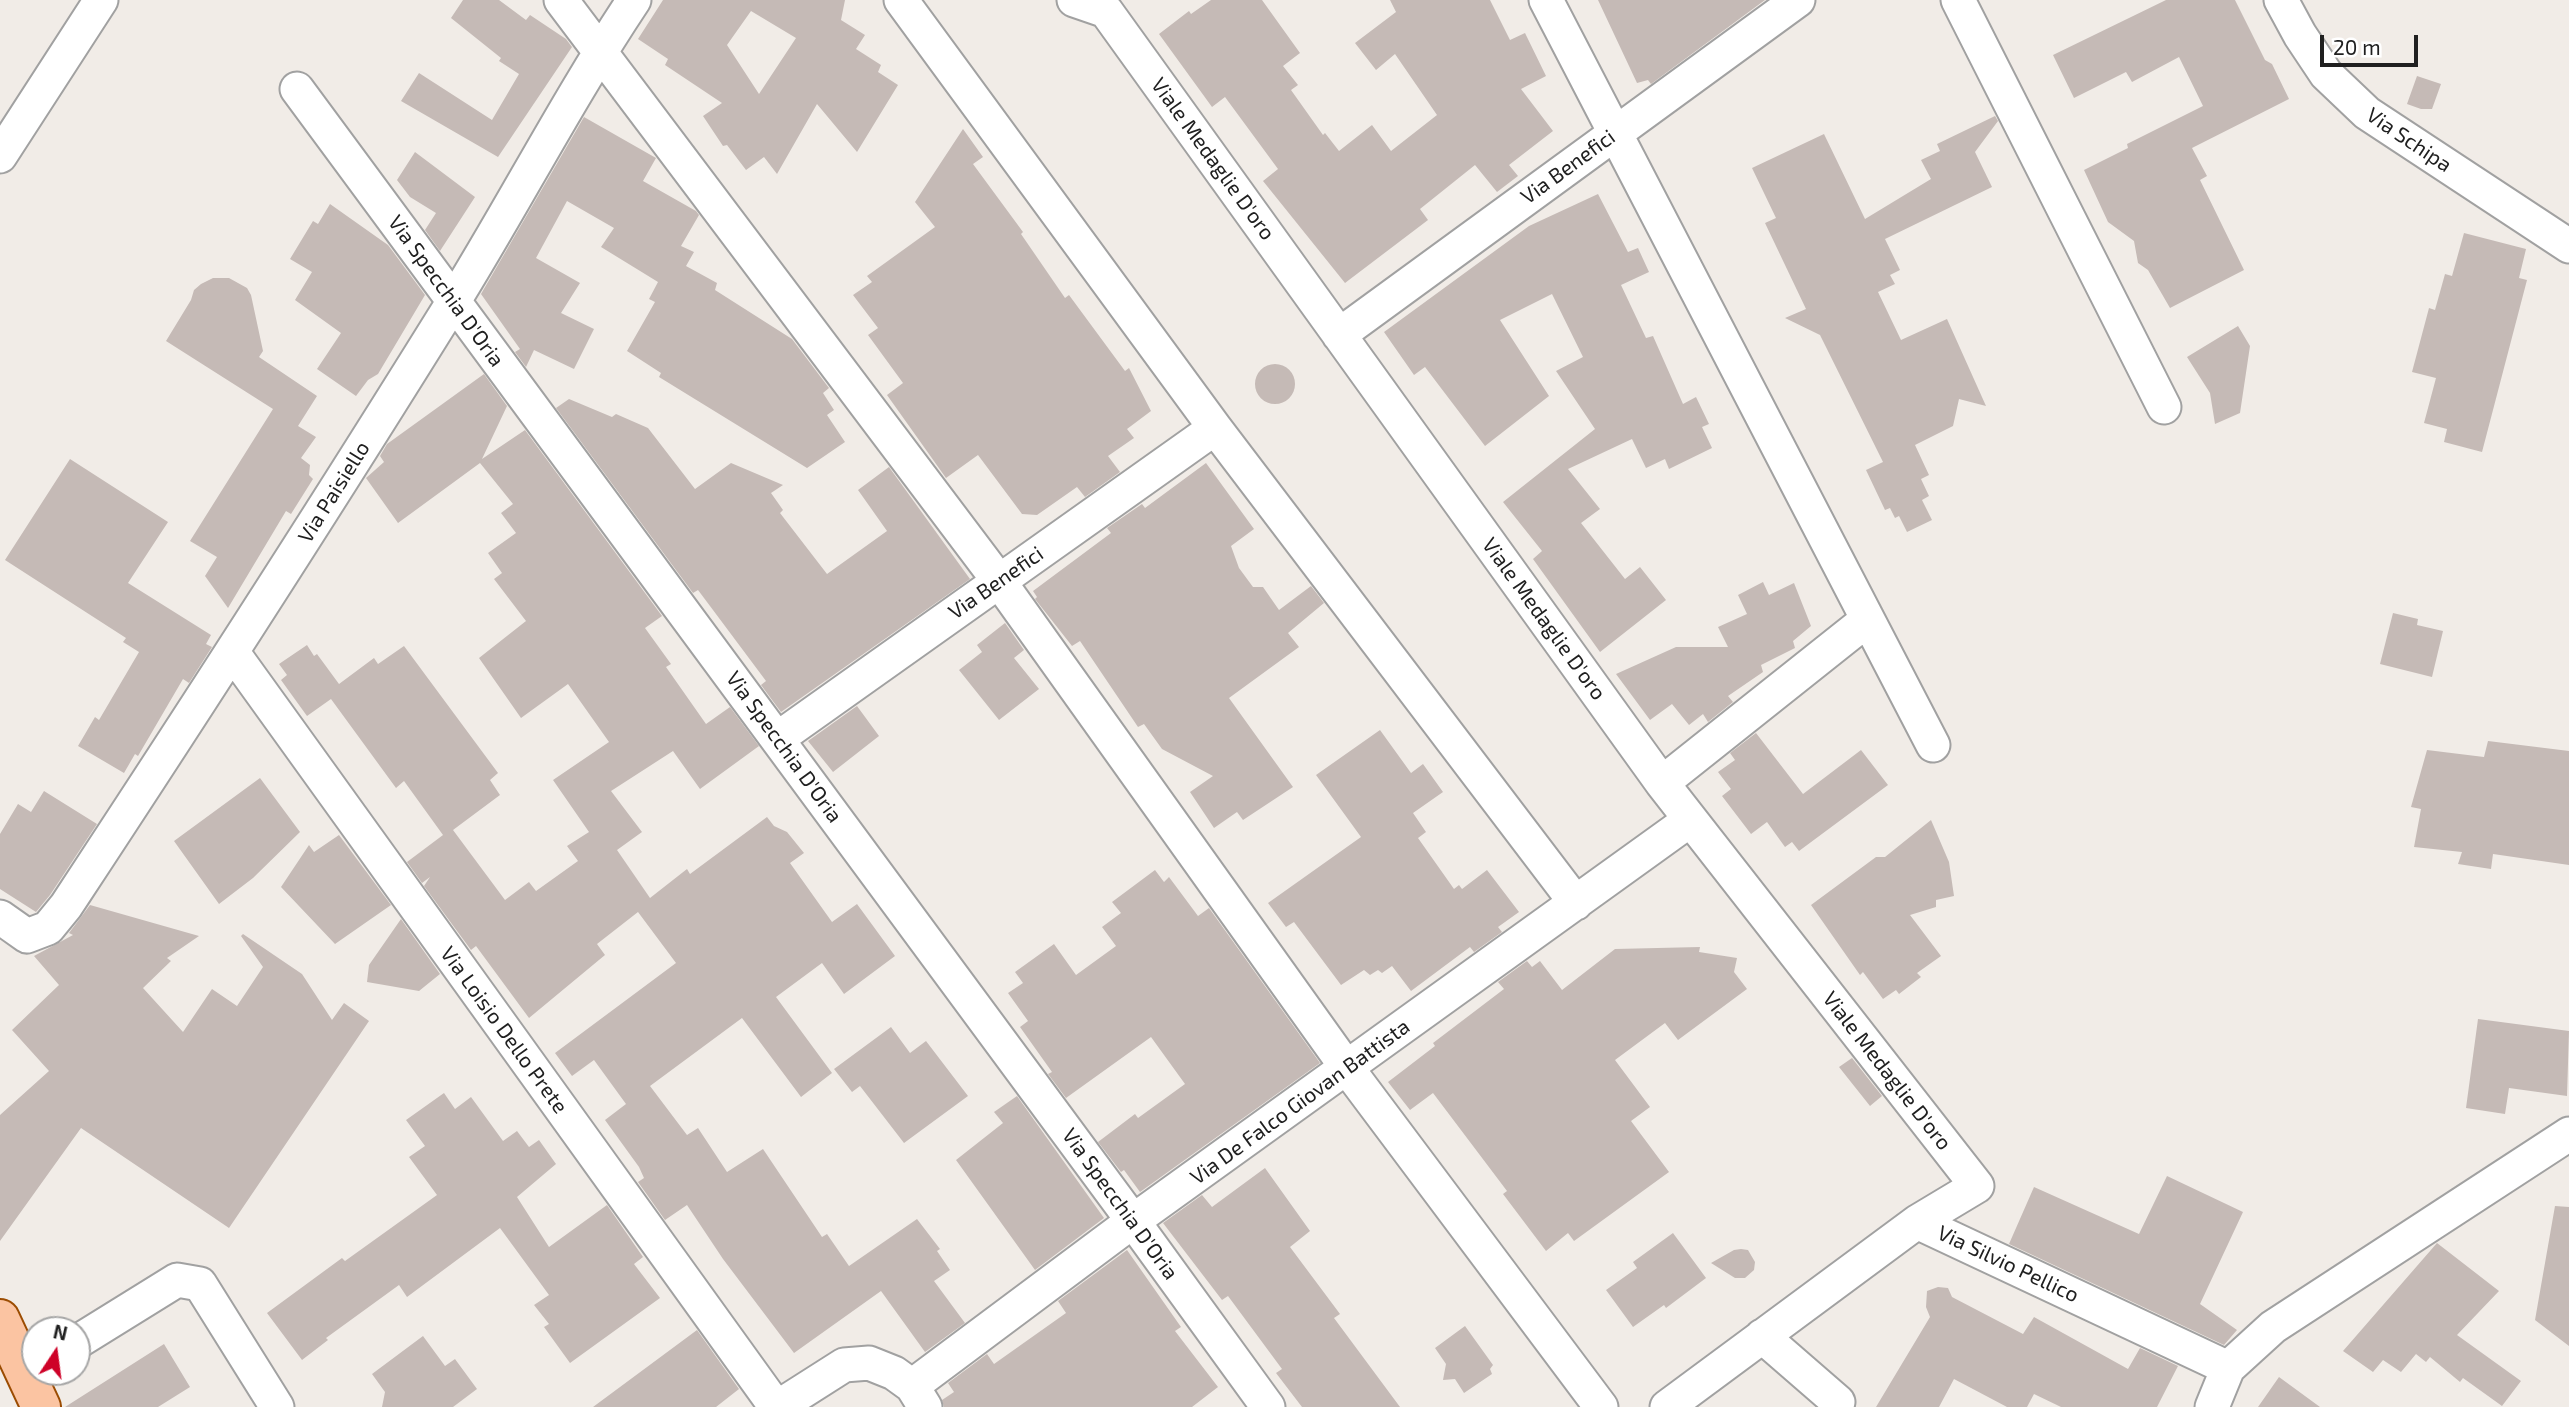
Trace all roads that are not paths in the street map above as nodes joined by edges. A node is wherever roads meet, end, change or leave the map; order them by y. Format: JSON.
{"nodes":[{"id":1,"x":100,"y":0,"type":"edge"},
{"id":2,"x":561,"y":0,"type":"edge"},
{"id":3,"x":634,"y":0,"type":"edge"},
{"id":4,"x":901,"y":0,"type":"edge"},
{"id":5,"x":1074,"y":0,"type":"edge"},
{"id":6,"x":1546,"y":0,"type":"edge"},
{"id":7,"x":1798,"y":0,"type":"edge"},
{"id":8,"x":1958,"y":0,"type":"edge"},
{"id":9,"x":2281,"y":0,"type":"edge"},
{"id":10,"x":1113,"y":5,"type":"edge"},
{"id":11,"x":600,"y":51,"type":"junction"},
{"id":12,"x":297,"y":89,"type":"dead end"},
{"id":13,"x":1616,"y":133,"type":"junction"},
{"id":14,"x":0,"y":156,"type":"edge"},
{"id":15,"x":2569,"y":246,"type":"edge"},
{"id":16,"x":454,"y":301,"type":"junction"},
{"id":17,"x":1339,"y":335,"type":"junction"},
{"id":18,"x":2164,"y":407,"type":"dead end"},
{"id":19,"x":1215,"y":428,"type":"junction"},
{"id":20,"x":999,"y":581,"type":"junction"},
{"id":21,"x":1867,"y":620,"type":"junction"},
{"id":22,"x":233,"y":653,"type":"junction"},
{"id":23,"x":777,"y":739,"type":"junction"},
{"id":24,"x":1933,"y":745,"type":"dead end"},
{"id":25,"x":1662,"y":783,"type":"junction"},
{"id":26,"x":1690,"y":820,"type":"junction"},
{"id":27,"x":1576,"y":903,"type":"junction"},
{"id":28,"x":0,"y":917,"type":"edge"},
{"id":29,"x":1347,"y":1068,"type":"junction"},
{"id":30,"x":2569,"y":1134,"type":"edge"},
{"id":31,"x":1133,"y":1221,"type":"junction"},
{"id":32,"x":1917,"y":1222,"type":"junction"},
{"id":33,"x":0,"y":1319,"type":"edge"},
{"id":34,"x":91,"y":1333,"type":"edge"},
{"id":35,"x":1762,"y":1336,"type":"junction"},
{"id":36,"x":21,"y":1359,"type":"edge"},
{"id":37,"x":2228,"y":1368,"type":"junction"},
{"id":38,"x":918,"y":1397,"type":"edge"},
{"id":39,"x":277,"y":1407,"type":"edge"},
{"id":40,"x":777,"y":1407,"type":"edge"},
{"id":41,"x":1268,"y":1407,"type":"edge"},
{"id":42,"x":1601,"y":1407,"type":"edge"},
{"id":43,"x":1667,"y":1407,"type":"edge"},
{"id":44,"x":1836,"y":1407,"type":"edge"},
{"id":45,"x":2212,"y":1407,"type":"edge"}],
"edges":[{"from":1,"to":14,"type":"street"},
{"from":2,"to":11,"type":"street"},
{"from":3,"to":11,"type":"street","name":"Via Paisiello"},
{"from":4,"to":19,"type":"street"},
{"from":5,"to":10,"type":"street","name":"Viale Medaglie D'oro"},
{"from":6,"to":13,"type":"street"},
{"from":7,"to":13,"type":"street","name":"Via Benefici"},
{"from":8,"to":18,"type":"street"},
{"from":9,"to":15,"type":"street","name":"Via Schipa"},
{"from":10,"to":17,"type":"street","name":"Viale Medaglie D'oro"},
{"from":11,"to":16,"type":"street","name":"Via Paisiello"},
{"from":11,"to":20,"type":"street"},
{"from":12,"to":16,"type":"street","name":"Via Specchia D'Oria"},
{"from":13,"to":17,"type":"street","name":"Via Benefici"},
{"from":13,"to":21,"type":"street"},
{"from":16,"to":22,"type":"street","name":"Via Paisiello"},
{"from":16,"to":23,"type":"street","name":"Via Specchia D'Oria"},
{"from":17,"to":25,"type":"street","name":"Viale Medaglie D'oro"},
{"from":19,"to":20,"type":"street","name":"Via Benefici"},
{"from":19,"to":27,"type":"street"},
{"from":20,"to":23,"type":"street","name":"Via Benefici"},
{"from":20,"to":29,"type":"street"},
{"from":21,"to":24,"type":"street"},
{"from":21,"to":25,"type":"street"},
{"from":22,"to":28,"type":"street","name":"Via Paisiello"},
{"from":22,"to":40,"type":"street","name":"Via Loisio Dello Prete"},
{"from":23,"to":31,"type":"street","name":"Via Specchia D'Oria"},
{"from":25,"to":26,"type":"street","name":"Viale Medaglie D'oro"},
{"from":26,"to":27,"type":"street","name":"Via De Falco Giovan Battista"},
{"from":26,"to":32,"type":"street","name":"Viale Medaglie D'oro"},
{"from":27,"to":29,"type":"street","name":"Via De Falco Giovan Battista"},
{"from":29,"to":31,"type":"street","name":"Via De Falco Giovan Battista"},
{"from":29,"to":42,"type":"street"},
{"from":30,"to":37,"type":"street"},
{"from":31,"to":38,"type":"street","name":"Via De Falco Giovan Battista"},
{"from":31,"to":41,"type":"street","name":"Via Specchia D'Oria"},
{"from":32,"to":35,"type":"street","name":"Via Silvio Pellico"},
{"from":32,"to":37,"type":"street","name":"Via Silvio Pellico"},
{"from":33,"to":36,"type":"main road"},
{"from":34,"to":39,"type":"street"},
{"from":35,"to":43,"type":"street","name":"Via Silvio Pellico"},
{"from":35,"to":44,"type":"street"},
{"from":37,"to":45,"type":"street"},
{"from":38,"to":40,"type":"street"}]}
